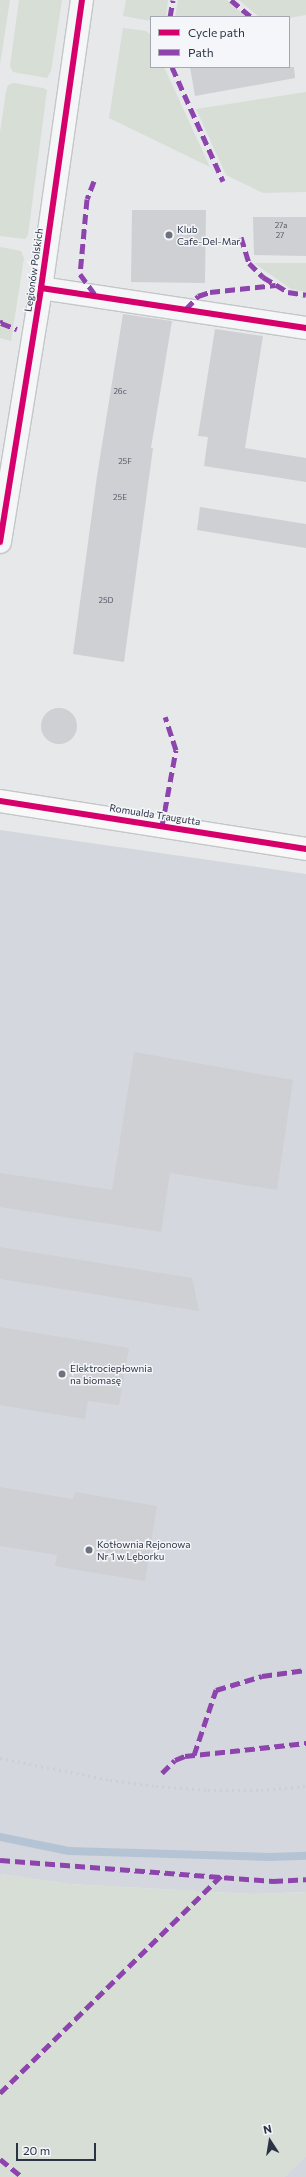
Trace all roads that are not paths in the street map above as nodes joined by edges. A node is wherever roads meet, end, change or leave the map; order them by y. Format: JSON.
{"nodes":[{"id":1,"x":82,"y":0,"type":"edge"},
{"id":2,"x":41,"y":288,"type":"junction"},
{"id":3,"x":306,"y":328,"type":"edge"},
{"id":4,"x":3,"y":502,"type":"edge"},
{"id":5,"x":0,"y":542,"type":"edge"},
{"id":6,"x":0,"y":801,"type":"edge"},
{"id":7,"x":306,"y":849,"type":"edge"}],
"edges":[{"from":1,"to":2,"type":"street","name":"Legionów Polskich"},
{"from":2,"to":3,"type":"street"},
{"from":2,"to":4,"type":"street","name":"Legionów Polskich"},
{"from":4,"to":5,"type":"street","name":"Legionów Polskich"},
{"from":6,"to":7,"type":"street","name":"Romualda Traugutta"}]}
